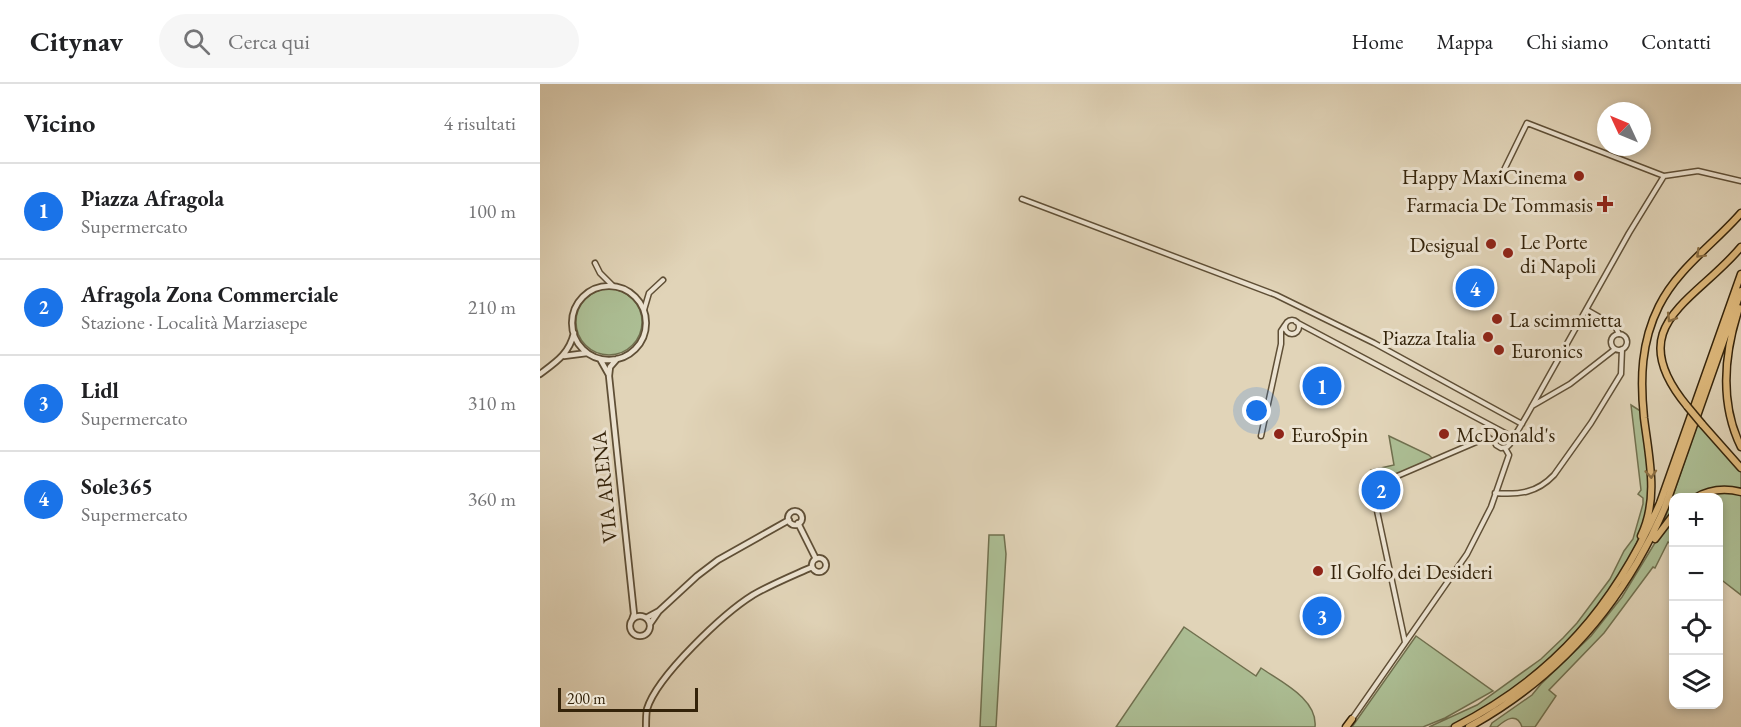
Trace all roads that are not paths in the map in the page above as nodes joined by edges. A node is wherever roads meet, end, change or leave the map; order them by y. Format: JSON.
{"nodes":[{"id":1,"x":1504,"y":170,"type":"dead end"},
{"id":2,"x":1664,"y":176,"type":"junction"},
{"id":3,"x":1741,"y":181,"type":"edge"},
{"id":4,"x":1022,"y":199,"type":"dead end"},
{"id":5,"x":1741,"y":213,"type":"edge"},
{"id":6,"x":1741,"y":247,"type":"edge"},
{"id":7,"x":595,"y":263,"type":"dead end"},
{"id":8,"x":1741,"y":274,"type":"edge"},
{"id":9,"x":663,"y":279,"type":"dead end"},
{"id":10,"x":613,"y":286,"type":"junction"},
{"id":11,"x":1741,"y":291,"type":"edge"},
{"id":12,"x":1741,"y":302,"type":"edge"},
{"id":13,"x":644,"y":310,"type":"junction"},
{"id":14,"x":1587,"y":310,"type":"junction"},
{"id":15,"x":1296,"y":322,"type":"junction"},
{"id":16,"x":1285,"y":325,"type":"junction"},
{"id":17,"x":1310,"y":330,"type":"junction"},
{"id":18,"x":574,"y":333,"type":"junction"},
{"id":19,"x":1294,"y":333,"type":"junction"},
{"id":20,"x":1619,"y":334,"type":"junction"},
{"id":21,"x":1281,"y":344,"type":"junction"},
{"id":22,"x":1615,"y":349,"type":"junction"},
{"id":23,"x":1622,"y":349,"type":"junction"},
{"id":24,"x":587,"y":353,"type":"junction"},
{"id":25,"x":564,"y":356,"type":"junction"},
{"id":26,"x":600,"y":359,"type":"junction"},
{"id":27,"x":618,"y":359,"type":"junction"},
{"id":28,"x":540,"y":374,"type":"edge"},
{"id":29,"x":609,"y":376,"type":"junction"},
{"id":30,"x":1532,"y":407,"type":"junction"},
{"id":31,"x":1522,"y":424,"type":"junction"},
{"id":32,"x":1493,"y":426,"type":"junction"},
{"id":33,"x":1505,"y":433,"type":"junction"},
{"id":34,"x":1497,"y":435,"type":"junction"},
{"id":35,"x":1261,"y":436,"type":"dead end"},
{"id":36,"x":1510,"y":437,"type":"junction"},
{"id":37,"x":1495,"y":443,"type":"junction"},
{"id":38,"x":1741,"y":447,"type":"edge"},
{"id":39,"x":1505,"y":448,"type":"junction"},
{"id":40,"x":1741,"y":468,"type":"edge"},
{"id":41,"x":1741,"y":492,"type":"edge"},
{"id":42,"x":1496,"y":493,"type":"junction"},
{"id":43,"x":1706,"y":493,"type":"edge"},
{"id":44,"x":789,"y":520,"type":"junction"},
{"id":45,"x":1669,"y":520,"type":"edge"},
{"id":46,"x":798,"y":523,"type":"junction"},
{"id":47,"x":816,"y":558,"type":"junction"},
{"id":48,"x":812,"y":567,"type":"junction"},
{"id":49,"x":1627,"y":576,"type":"junction"},
{"id":50,"x":632,"y":595,"type":"junction"},
{"id":51,"x":658,"y":611,"type":"junction"},
{"id":52,"x":645,"y":617,"type":"junction"},
{"id":53,"x":632,"y":620,"type":"junction"},
{"id":54,"x":650,"y":627,"type":"junction"},
{"id":55,"x":1405,"y":643,"type":"junction"},
{"id":56,"x":1352,"y":719,"type":"joint"},
{"id":57,"x":646,"y":725,"type":"edge"},
{"id":58,"x":1346,"y":727,"type":"edge"},
{"id":59,"x":1455,"y":727,"type":"edge"},
{"id":60,"x":1469,"y":727,"type":"edge"}],
"edges":[{"from":1,"to":2,"type":"street"},
{"from":2,"to":3,"type":"street"},
{"from":2,"to":14,"type":"street"},
{"from":4,"to":31,"type":"street"},
{"from":5,"to":49,"type":"highway","one_way":true},
{"from":6,"to":40,"type":"highway","one_way":true,"bridge":true},
{"from":7,"to":10,"type":"street"},
{"from":8,"to":49,"type":"highway"},
{"from":9,"to":13,"type":"street"},
{"from":10,"to":13,"type":"street"},
{"from":10,"to":18,"type":"street"},
{"from":11,"to":49,"type":"highway"},
{"from":12,"to":38,"type":"highway"},
{"from":13,"to":27,"type":"street"},
{"from":14,"to":20,"type":"street"},
{"from":14,"to":30,"type":"street"},
{"from":15,"to":16,"type":"street"},
{"from":15,"to":17,"type":"street"},
{"from":15,"to":19,"type":"street"},
{"from":16,"to":19,"type":"street"},
{"from":16,"to":21,"type":"street"},
{"from":17,"to":19,"type":"street"},
{"from":17,"to":32,"type":"street"},
{"from":18,"to":24,"type":"street"},
{"from":18,"to":25,"type":"street"},
{"from":19,"to":21,"type":"street"},
{"from":20,"to":22,"type":"street"},
{"from":20,"to":23,"type":"street"},
{"from":21,"to":35,"type":"street"},
{"from":22,"to":23,"type":"street"},
{"from":22,"to":30,"type":"street"},
{"from":23,"to":42,"type":"street"},
{"from":24,"to":25,"type":"street"},
{"from":24,"to":26,"type":"street"},
{"from":25,"to":28,"type":"street"},
{"from":26,"to":27,"type":"street"},
{"from":26,"to":29,"type":"street","name":"VIA ARENA"},
{"from":27,"to":29,"type":"street"},
{"from":29,"to":50,"type":"street","name":"VIA ARENA"},
{"from":30,"to":31,"type":"street"},
{"from":31,"to":36,"type":"street"},
{"from":32,"to":33,"type":"street"},
{"from":32,"to":34,"type":"street"},
{"from":33,"to":34,"type":"street"},
{"from":33,"to":36,"type":"street"},
{"from":34,"to":37,"type":"street"},
{"from":36,"to":39,"type":"street"},
{"from":37,"to":39,"type":"street"},
{"from":37,"to":55,"type":"street"},
{"from":39,"to":42,"type":"street"},
{"from":41,"to":43,"type":"highway"},
{"from":42,"to":55,"type":"street"},
{"from":44,"to":46,"type":"street"},
{"from":44,"to":46,"type":"street"},
{"from":44,"to":51,"type":"street"},
{"from":45,"to":49,"type":"highway"},
{"from":46,"to":47,"type":"street"},
{"from":47,"to":48,"type":"street"},
{"from":47,"to":48,"type":"street"},
{"from":48,"to":57,"type":"street"},
{"from":49,"to":59,"type":"highway"},
{"from":49,"to":60,"type":"highway"},
{"from":50,"to":52,"type":"street","name":"VIA ARENA"},
{"from":50,"to":53,"type":"street","name":"VIA ARENA"},
{"from":51,"to":52,"type":"street"},
{"from":51,"to":54,"type":"street"},
{"from":52,"to":53,"type":"street"},
{"from":52,"to":54,"type":"street","name":"VIA ARENA"},
{"from":53,"to":54,"type":"street"},
{"from":55,"to":56,"type":"street"},
{"from":56,"to":58,"type":"highway"}]}
